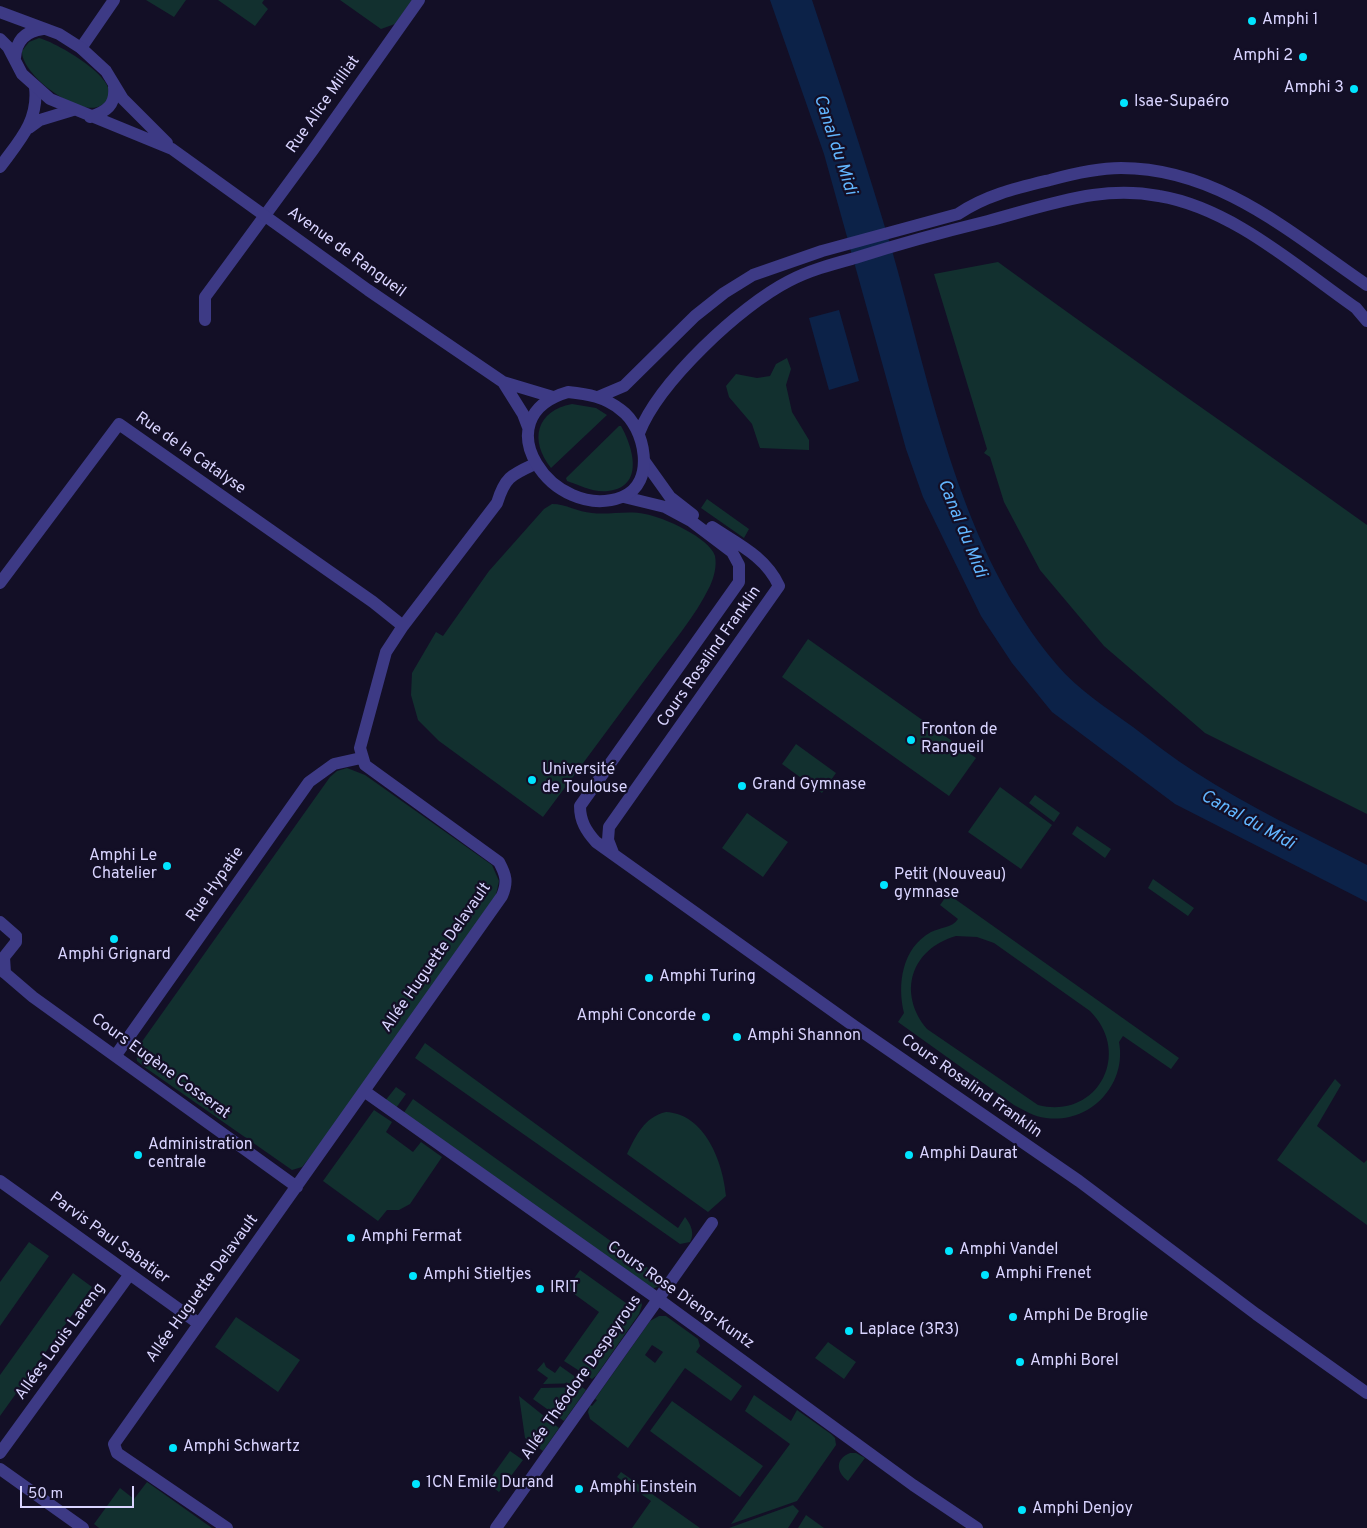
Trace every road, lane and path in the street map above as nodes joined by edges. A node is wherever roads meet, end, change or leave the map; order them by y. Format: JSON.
{"nodes":[{"id":1,"x":114,"y":0,"type":"edge"},
{"id":2,"x":418,"y":0,"type":"edge"},
{"id":3,"x":0,"y":12,"type":"edge"},
{"id":4,"x":43,"y":29,"type":"junction"},
{"id":5,"x":0,"y":39,"type":"edge"},
{"id":6,"x":82,"y":48,"type":"junction"},
{"id":7,"x":15,"y":58,"type":"junction"},
{"id":8,"x":35,"y":87,"type":"junction"},
{"id":9,"x":114,"y":87,"type":"junction"},
{"id":10,"x":73,"y":110,"type":"junction"},
{"id":11,"x":90,"y":116,"type":"junction"},
{"id":12,"x":27,"y":130,"type":"junction"},
{"id":13,"x":172,"y":149,"type":"junction"},
{"id":14,"x":0,"y":167,"type":"edge"},
{"id":15,"x":266,"y":216,"type":"junction"},
{"id":16,"x":1367,"y":285,"type":"edge"},
{"id":17,"x":205,"y":320,"type":"dead end"},
{"id":18,"x":1367,"y":321,"type":"edge"},
{"id":19,"x":502,"y":382,"type":"junction"},
{"id":20,"x":553,"y":397,"type":"junction"},
{"id":21,"x":598,"y":397,"type":"junction"},
{"id":22,"x":528,"y":427,"type":"junction"},
{"id":23,"x":639,"y":433,"type":"junction"},
{"id":24,"x":645,"y":462,"type":"junction"},
{"id":25,"x":535,"y":464,"type":"junction"},
{"id":26,"x":624,"y":497,"type":"junction"},
{"id":27,"x":0,"y":583,"type":"edge"},
{"id":28,"x":403,"y":626,"type":"junction"},
{"id":29,"x":361,"y":758,"type":"junction"},
{"id":30,"x":613,"y":853,"type":"junction"},
{"id":31,"x":0,"y":922,"type":"edge"},
{"id":32,"x":2,"y":971,"type":"edge"},
{"id":33,"x":116,"y":1055,"type":"junction"},
{"id":34,"x":364,"y":1092,"type":"junction"},
{"id":35,"x":0,"y":1181,"type":"edge"},
{"id":36,"x":296,"y":1186,"type":"junction"},
{"id":37,"x":712,"y":1223,"type":"dead end"},
{"id":38,"x":130,"y":1274,"type":"junction"},
{"id":39,"x":658,"y":1299,"type":"junction"},
{"id":40,"x":198,"y":1323,"type":"junction"},
{"id":41,"x":1367,"y":1393,"type":"edge"},
{"id":42,"x":0,"y":1453,"type":"edge"},
{"id":43,"x":0,"y":1469,"type":"edge"},
{"id":44,"x":83,"y":1528,"type":"edge"},
{"id":45,"x":226,"y":1528,"type":"edge"},
{"id":46,"x":496,"y":1528,"type":"edge"},
{"id":47,"x":978,"y":1528,"type":"edge"}],
"edges":[{"from":1,"to":6,"type":"street"},
{"from":2,"to":15,"type":"street","name":"Rue Alice Milliat"},
{"from":3,"to":4,"type":"street","name":"Avenue de Rangueil"},
{"from":4,"to":6,"type":"street","name":"Avenue de Rangueil"},
{"from":4,"to":7,"type":"street"},
{"from":5,"to":7,"type":"street","name":"Avenue de Rangueil"},
{"from":6,"to":9,"type":"street","name":"Avenue de Rangueil"},
{"from":7,"to":8,"type":"street","name":"Avenue de Rangueil"},
{"from":8,"to":10,"type":"street","name":"Avenue de Rangueil"},
{"from":8,"to":12,"type":"street"},
{"from":9,"to":11,"type":"street"},
{"from":9,"to":13,"type":"street","name":"Avenue de Rangueil"},
{"from":10,"to":11,"type":"street","name":"Avenue de Rangueil"},
{"from":10,"to":12,"type":"street"},
{"from":11,"to":13,"type":"street","name":"Avenue de Rangueil"},
{"from":12,"to":14,"type":"street"},
{"from":13,"to":15,"type":"street","name":"Avenue de Rangueil"},
{"from":15,"to":17,"type":"street","name":"Rue Alice Milliat"},
{"from":15,"to":19,"type":"street","name":"Avenue de Rangueil"},
{"from":16,"to":21,"type":"street"},
{"from":18,"to":23,"type":"street"},
{"from":19,"to":20,"type":"street","name":"Avenue de Rangueil"},
{"from":19,"to":22,"type":"street","name":"Avenue de Rangueil"},
{"from":20,"to":21,"type":"street"},
{"from":20,"to":22,"type":"street"},
{"from":21,"to":23,"type":"street"},
{"from":22,"to":25,"type":"street"},
{"from":23,"to":24,"type":"street"},
{"from":24,"to":26,"type":"street"},
{"from":24,"to":30,"type":"street","name":"Cours Rosalind Franklin"},
{"from":25,"to":26,"type":"street"},
{"from":25,"to":28,"type":"street"},
{"from":26,"to":30,"type":"street","name":"Cours Rosalind Franklin"},
{"from":27,"to":28,"type":"street","name":"Rue de la Catalyse"},
{"from":28,"to":29,"type":"street"},
{"from":29,"to":33,"type":"street","name":"Rue Hypatie"},
{"from":29,"to":34,"type":"street","name":"Allée Huguette Delavault"},
{"from":30,"to":41,"type":"street","name":"Cours Rosalind Franklin"},
{"from":31,"to":32,"type":"street","name":"Cours Eugène Cosserat"},
{"from":32,"to":33,"type":"street","name":"Cours Eugène Cosserat"},
{"from":33,"to":36,"type":"street","name":"Cours Eugène Cosserat"},
{"from":34,"to":36,"type":"street","name":"Allée Huguette Delavault"},
{"from":34,"to":39,"type":"street","name":"Cours Rose Dieng-Kuntz"},
{"from":35,"to":38,"type":"street","name":"Parvis Paul Sabatier"},
{"from":36,"to":40,"type":"street","name":"Allée Huguette Delavault"},
{"from":37,"to":39,"type":"street","name":"Allée Théodore Despeyrous"},
{"from":38,"to":40,"type":"street","name":"Parvis Paul Sabatier"},
{"from":38,"to":42,"type":"street","name":"Allées Louis Lareng"},
{"from":39,"to":46,"type":"street","name":"Allée Théodore Despeyrous"},
{"from":39,"to":47,"type":"street","name":"Cours Rose Dieng-Kuntz"},
{"from":40,"to":45,"type":"street","name":"Allée Huguette Delavault"},
{"from":43,"to":44,"type":"street"}]}
